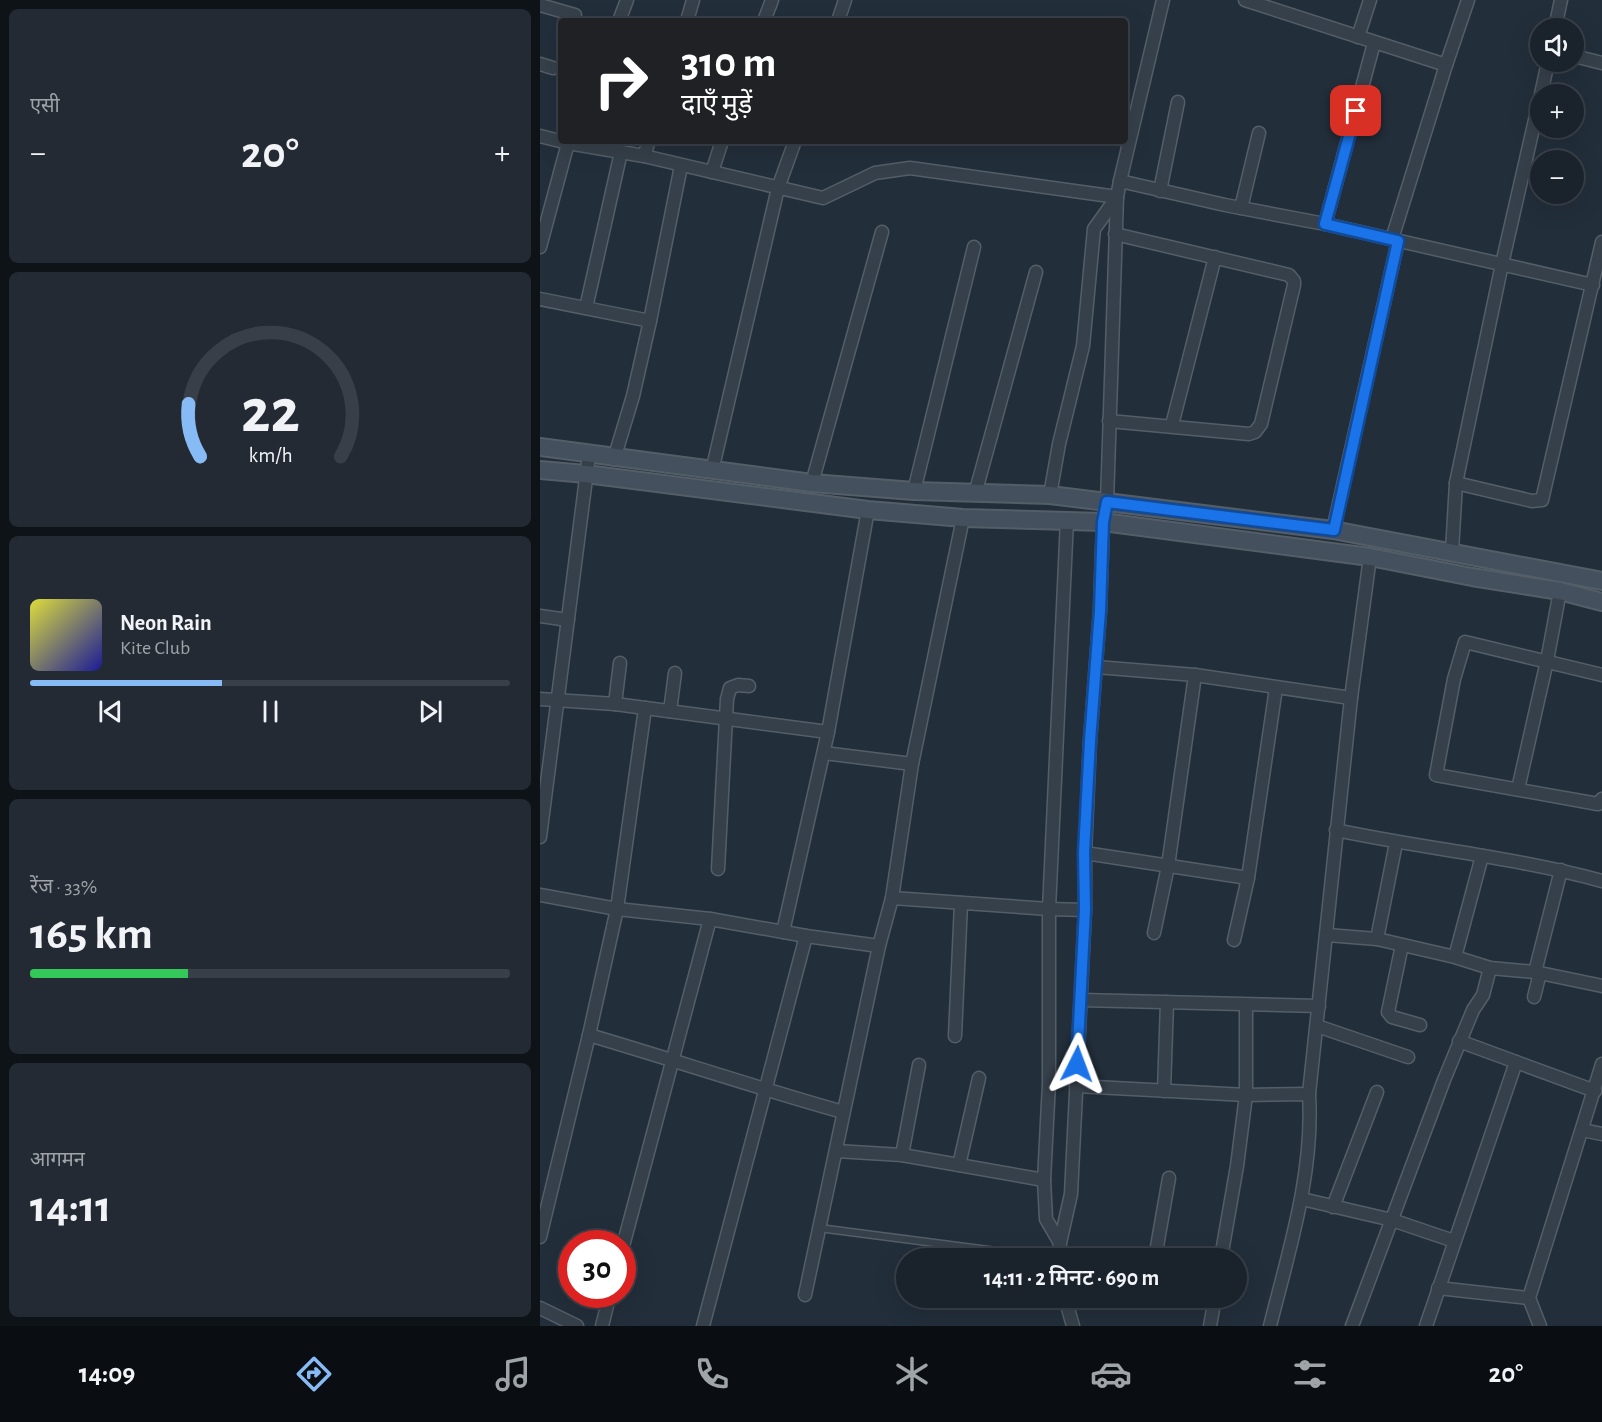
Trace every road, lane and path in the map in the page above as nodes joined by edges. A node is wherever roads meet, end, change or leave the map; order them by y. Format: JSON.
{"nodes":[{"id":1,"x":627,"y":0,"type":"edge"},
{"id":2,"x":693,"y":0,"type":"edge"},
{"id":3,"x":772,"y":0,"type":"edge"},
{"id":4,"x":845,"y":0,"type":"edge"},
{"id":5,"x":1163,"y":0,"type":"edge"},
{"id":6,"x":1245,"y":0,"type":"edge"},
{"id":7,"x":1370,"y":0,"type":"edge"},
{"id":8,"x":1468,"y":0,"type":"edge"},
{"id":9,"x":1561,"y":0,"type":"edge"},
{"id":10,"x":540,"y":5,"type":"edge"},
{"id":11,"x":1280,"y":5,"type":"edge"},
{"id":12,"x":575,"y":15,"type":"dead end"},
{"id":13,"x":620,"y":18,"type":"edge"},
{"id":14,"x":688,"y":18,"type":"edge"},
{"id":15,"x":765,"y":18,"type":"edge"},
{"id":16,"x":839,"y":18,"type":"edge"},
{"id":17,"x":1557,"y":18,"type":"edge"},
{"id":18,"x":1358,"y":37,"type":"junction"},
{"id":19,"x":1374,"y":44,"type":"junction"},
{"id":20,"x":1584,"y":58,"type":"edge"},
{"id":21,"x":1602,"y":63,"type":"edge"},
{"id":22,"x":540,"y":64,"type":"edge"},
{"id":23,"x":1446,"y":66,"type":"junction"},
{"id":24,"x":553,"y":68,"type":"dead end"},
{"id":25,"x":1178,"y":102,"type":"dead end"},
{"id":26,"x":1259,"y":133,"type":"dead end"},
{"id":27,"x":540,"y":136,"type":"edge"},
{"id":28,"x":1531,"y":138,"type":"edge"},
{"id":29,"x":558,"y":140,"type":"edge"},
{"id":30,"x":568,"y":144,"type":"edge"},
{"id":31,"x":579,"y":144,"type":"edge"},
{"id":32,"x":648,"y":144,"type":"edge"},
{"id":33,"x":721,"y":144,"type":"edge"},
{"id":34,"x":794,"y":144,"type":"edge"},
{"id":35,"x":621,"y":152,"type":"junction"},
{"id":36,"x":644,"y":156,"type":"junction"},
{"id":37,"x":681,"y":166,"type":"junction"},
{"id":38,"x":711,"y":172,"type":"junction"},
{"id":39,"x":1120,"y":182,"type":"junction"},
{"id":40,"x":778,"y":188,"type":"junction"},
{"id":41,"x":1160,"y":190,"type":"junction"},
{"id":42,"x":1116,"y":197,"type":"junction"},
{"id":43,"x":1241,"y":208,"type":"junction"},
{"id":44,"x":1325,"y":224,"type":"junction"},
{"id":45,"x":882,"y":231,"type":"dead end"},
{"id":46,"x":1115,"y":234,"type":"junction"},
{"id":47,"x":1395,"y":240,"type":"junction"},
{"id":48,"x":1602,"y":242,"type":"edge"},
{"id":49,"x":540,"y":247,"type":"edge"},
{"id":50,"x":974,"y":247,"type":"dead end"},
{"id":51,"x":1215,"y":257,"type":"junction"},
{"id":52,"x":1502,"y":264,"type":"junction"},
{"id":53,"x":1036,"y":272,"type":"dead end"},
{"id":54,"x":1593,"y":285,"type":"junction"},
{"id":55,"x":540,"y":299,"type":"edge"},
{"id":56,"x":586,"y":308,"type":"junction"},
{"id":57,"x":650,"y":321,"type":"junction"},
{"id":58,"x":1109,"y":421,"type":"junction"},
{"id":59,"x":1172,"y":425,"type":"junction"},
{"id":60,"x":540,"y":447,"type":"edge"},
{"id":61,"x":589,"y":455,"type":"junction"},
{"id":62,"x":614,"y":459,"type":"junction"},
{"id":63,"x":540,"y":470,"type":"edge"},
{"id":64,"x":712,"y":471,"type":"junction"},
{"id":65,"x":586,"y":474,"type":"junction"},
{"id":66,"x":812,"y":483,"type":"junction"},
{"id":67,"x":1456,"y":483,"type":"junction"},
{"id":68,"x":914,"y":491,"type":"junction"},
{"id":69,"x":975,"y":494,"type":"junction"},
{"id":70,"x":1050,"y":495,"type":"junction"},
{"id":71,"x":1107,"y":502,"type":"junction"},
{"id":72,"x":868,"y":510,"type":"junction"},
{"id":73,"x":963,"y":518,"type":"junction"},
{"id":74,"x":1067,"y":520,"type":"junction"},
{"id":75,"x":1103,"y":522,"type":"junction"},
{"id":76,"x":1334,"y":530,"type":"junction"},
{"id":77,"x":1452,"y":551,"type":"junction"},
{"id":78,"x":1370,"y":557,"type":"junction"},
{"id":79,"x":1602,"y":581,"type":"edge"},
{"id":80,"x":1560,"y":591,"type":"junction"},
{"id":81,"x":1602,"y":602,"type":"edge"},
{"id":82,"x":540,"y":616,"type":"edge"},
{"id":83,"x":568,"y":620,"type":"junction"},
{"id":84,"x":1547,"y":661,"type":"junction"},
{"id":85,"x":620,"y":663,"type":"dead end"},
{"id":86,"x":1096,"y":667,"type":"junction"},
{"id":87,"x":675,"y":673,"type":"dead end"},
{"id":88,"x":1195,"y":675,"type":"junction"},
{"id":89,"x":1602,"y":675,"type":"edge"},
{"id":90,"x":749,"y":686,"type":"dead end"},
{"id":91,"x":1276,"y":688,"type":"junction"},
{"id":92,"x":1351,"y":698,"type":"junction"},
{"id":93,"x":540,"y":699,"type":"edge"},
{"id":94,"x":557,"y":701,"type":"junction"},
{"id":95,"x":615,"y":704,"type":"junction"},
{"id":96,"x":645,"y":708,"type":"junction"},
{"id":97,"x":670,"y":711,"type":"junction"},
{"id":98,"x":726,"y":718,"type":"junction"},
{"id":99,"x":828,"y":732,"type":"junction"},
{"id":100,"x":824,"y":753,"type":"junction"},
{"id":101,"x":912,"y":764,"type":"junction"},
{"id":102,"x":1518,"y":789,"type":"junction"},
{"id":103,"x":1602,"y":799,"type":"edge"},
{"id":104,"x":1336,"y":830,"type":"junction"},
{"id":105,"x":540,"y":837,"type":"edge"},
{"id":106,"x":1396,"y":843,"type":"junction"},
{"id":107,"x":1084,"y":853,"type":"junction"},
{"id":108,"x":1482,"y":856,"type":"junction"},
{"id":109,"x":1168,"y":866,"type":"junction"},
{"id":110,"x":718,"y":869,"type":"dead end"},
{"id":111,"x":1561,"y":870,"type":"junction"},
{"id":112,"x":1248,"y":878,"type":"junction"},
{"id":113,"x":1602,"y":881,"type":"edge"},
{"id":114,"x":540,"y":895,"type":"edge"},
{"id":115,"x":892,"y":898,"type":"junction"},
{"id":116,"x":961,"y":903,"type":"junction"},
{"id":117,"x":616,"y":909,"type":"junction"},
{"id":118,"x":1048,"y":909,"type":"junction"},
{"id":119,"x":1085,"y":909,"type":"junction"},
{"id":120,"x":710,"y":919,"type":"junction"},
{"id":121,"x":783,"y":932,"type":"junction"},
{"id":122,"x":1154,"y":933,"type":"dead end"},
{"id":123,"x":1327,"y":935,"type":"junction"},
{"id":124,"x":806,"y":936,"type":"junction"},
{"id":125,"x":1377,"y":939,"type":"junction"},
{"id":126,"x":1234,"y":940,"type":"dead end"},
{"id":127,"x":1402,"y":945,"type":"junction"},
{"id":128,"x":879,"y":946,"type":"junction"},
{"id":129,"x":1455,"y":957,"type":"junction"},
{"id":130,"x":1490,"y":968,"type":"junction"},
{"id":131,"x":1538,"y":972,"type":"junction"},
{"id":132,"x":1602,"y":986,"type":"edge"},
{"id":133,"x":1534,"y":997,"type":"dead end"},
{"id":134,"x":1081,"y":1000,"type":"junction"},
{"id":135,"x":1167,"y":1002,"type":"junction"},
{"id":136,"x":1246,"y":1005,"type":"junction"},
{"id":137,"x":1319,"y":1006,"type":"junction"},
{"id":138,"x":1420,"y":1025,"type":"dead end"},
{"id":139,"x":1317,"y":1026,"type":"junction"},
{"id":140,"x":589,"y":1035,"type":"junction"},
{"id":141,"x":955,"y":1036,"type":"dead end"},
{"id":142,"x":1459,"y":1041,"type":"junction"},
{"id":143,"x":1408,"y":1057,"type":"dead end"},
{"id":144,"x":674,"y":1060,"type":"junction"},
{"id":145,"x":1516,"y":1062,"type":"junction"},
{"id":146,"x":1602,"y":1064,"type":"edge"},
{"id":147,"x":919,"y":1065,"type":"dead end"},
{"id":148,"x":979,"y":1078,"type":"dead end"},
{"id":149,"x":1076,"y":1086,"type":"junction"},
{"id":150,"x":766,"y":1091,"type":"junction"},
{"id":151,"x":1164,"y":1091,"type":"junction"},
{"id":152,"x":1595,"y":1091,"type":"junction"},
{"id":153,"x":1377,"y":1092,"type":"dead end"},
{"id":154,"x":1309,"y":1094,"type":"junction"},
{"id":155,"x":1246,"y":1095,"type":"junction"},
{"id":156,"x":843,"y":1112,"type":"junction"},
{"id":157,"x":1582,"y":1130,"type":"junction"},
{"id":158,"x":1602,"y":1134,"type":"edge"},
{"id":159,"x":836,"y":1151,"type":"junction"},
{"id":160,"x":902,"y":1155,"type":"junction"},
{"id":161,"x":959,"y":1165,"type":"junction"},
{"id":162,"x":1169,"y":1178,"type":"dead end"},
{"id":163,"x":1044,"y":1180,"type":"junction"},
{"id":164,"x":1302,"y":1199,"type":"junction"},
{"id":165,"x":1333,"y":1206,"type":"junction"},
{"id":166,"x":1392,"y":1220,"type":"junction"},
{"id":167,"x":819,"y":1228,"type":"junction"},
{"id":168,"x":627,"y":1230,"type":"edge"},
{"id":169,"x":540,"y":1237,"type":"edge"},
{"id":170,"x":1454,"y":1241,"type":"junction"},
{"id":171,"x":1060,"y":1243,"type":"junction"},
{"id":172,"x":974,"y":1248,"type":"edge"},
{"id":173,"x":1059,"y":1248,"type":"edge"},
{"id":174,"x":1157,"y":1248,"type":"edge"},
{"id":175,"x":1223,"y":1248,"type":"edge"},
{"id":176,"x":1438,"y":1288,"type":"junction"},
{"id":177,"x":805,"y":1294,"type":"dead end"},
{"id":178,"x":1529,"y":1298,"type":"junction"},
{"id":179,"x":540,"y":1308,"type":"edge"},
{"id":180,"x":606,"y":1308,"type":"edge"},
{"id":181,"x":1068,"y":1308,"type":"edge"},
{"id":182,"x":1213,"y":1308,"type":"edge"},
{"id":183,"x":572,"y":1325,"type":"edge"},
{"id":184,"x":602,"y":1326,"type":"edge"},
{"id":185,"x":703,"y":1326,"type":"edge"},
{"id":186,"x":1073,"y":1326,"type":"edge"},
{"id":187,"x":1210,"y":1326,"type":"edge"},
{"id":188,"x":1270,"y":1326,"type":"edge"},
{"id":189,"x":1352,"y":1326,"type":"edge"},
{"id":190,"x":1426,"y":1326,"type":"edge"},
{"id":191,"x":1540,"y":1326,"type":"edge"}],
"edges":[{"from":1,"to":13,"type":"street"},
{"from":2,"to":14,"type":"street"},
{"from":3,"to":15,"type":"street"},
{"from":4,"to":16,"type":"street"},
{"from":5,"to":39,"type":"street"},
{"from":6,"to":11,"type":"street"},
{"from":7,"to":18,"type":"street"},
{"from":8,"to":23,"type":"street"},
{"from":9,"to":17,"type":"street"},
{"from":10,"to":12,"type":"street"},
{"from":11,"to":18,"type":"street"},
{"from":18,"to":19,"type":"street"},
{"from":19,"to":23,"type":"street"},
{"from":19,"to":44,"type":"street"},
{"from":20,"to":21,"type":"street"},
{"from":22,"to":24,"type":"street"},
{"from":23,"to":47,"type":"street"},
{"from":25,"to":41,"type":"street"},
{"from":26,"to":43,"type":"street"},
{"from":27,"to":29,"type":"street"},
{"from":28,"to":52,"type":"street"},
{"from":30,"to":49,"type":"street"},
{"from":31,"to":35,"type":"street"},
{"from":32,"to":36,"type":"street"},
{"from":33,"to":38,"type":"street"},
{"from":34,"to":40,"type":"street"},
{"from":35,"to":36,"type":"street"},
{"from":35,"to":56,"type":"street"},
{"from":36,"to":37,"type":"street"},
{"from":37,"to":38,"type":"street"},
{"from":37,"to":57,"type":"street"},
{"from":38,"to":40,"type":"street"},
{"from":39,"to":41,"type":"street"},
{"from":39,"to":42,"type":"street"},
{"from":40,"to":42,"type":"street"},
{"from":40,"to":64,"type":"street"},
{"from":41,"to":43,"type":"street"},
{"from":42,"to":46,"type":"street"},
{"from":42,"to":70,"type":"street"},
{"from":43,"to":44,"type":"street"},
{"from":44,"to":47,"type":"street"},
{"from":45,"to":66,"type":"street"},
{"from":46,"to":51,"type":"street"},
{"from":46,"to":58,"type":"street"},
{"from":47,"to":52,"type":"street"},
{"from":47,"to":76,"type":"street"},
{"from":48,"to":54,"type":"street"},
{"from":50,"to":68,"type":"street"},
{"from":51,"to":59,"type":"street"},
{"from":51,"to":59,"type":"street"},
{"from":52,"to":54,"type":"street"},
{"from":52,"to":67,"type":"street"},
{"from":53,"to":69,"type":"street"},
{"from":54,"to":67,"type":"street"},
{"from":55,"to":56,"type":"street"},
{"from":56,"to":57,"type":"street"},
{"from":57,"to":62,"type":"street"},
{"from":58,"to":59,"type":"street"},
{"from":58,"to":71,"type":"street"},
{"from":60,"to":61,"type":"street"},
{"from":61,"to":62,"type":"street"},
{"from":61,"to":65,"type":"street"},
{"from":62,"to":64,"type":"street"},
{"from":63,"to":65,"type":"street"},
{"from":64,"to":66,"type":"street"},
{"from":65,"to":72,"type":"street"},
{"from":65,"to":83,"type":"street"},
{"from":66,"to":68,"type":"street"},
{"from":67,"to":77,"type":"street"},
{"from":68,"to":69,"type":"street"},
{"from":69,"to":70,"type":"street"},
{"from":70,"to":71,"type":"street"},
{"from":71,"to":75,"type":"street"},
{"from":71,"to":76,"type":"street"},
{"from":72,"to":73,"type":"street"},
{"from":72,"to":99,"type":"street"},
{"from":73,"to":74,"type":"street"},
{"from":73,"to":101,"type":"street"},
{"from":74,"to":75,"type":"street"},
{"from":74,"to":118,"type":"street"},
{"from":75,"to":78,"type":"street"},
{"from":75,"to":86,"type":"street"},
{"from":76,"to":77,"type":"street"},
{"from":77,"to":79,"type":"street"},
{"from":78,"to":80,"type":"street"},
{"from":78,"to":92,"type":"street"},
{"from":80,"to":81,"type":"street"},
{"from":80,"to":84,"type":"street"},
{"from":82,"to":83,"type":"street"},
{"from":83,"to":94,"type":"street"},
{"from":84,"to":89,"type":"street"},
{"from":84,"to":102,"type":"street"},
{"from":84,"to":102,"type":"street"},
{"from":85,"to":95,"type":"street"},
{"from":86,"to":88,"type":"street"},
{"from":86,"to":107,"type":"street"},
{"from":87,"to":97,"type":"street"},
{"from":88,"to":91,"type":"street"},
{"from":88,"to":109,"type":"street"},
{"from":90,"to":98,"type":"street"},
{"from":91,"to":92,"type":"street"},
{"from":91,"to":112,"type":"street"},
{"from":92,"to":104,"type":"street"},
{"from":93,"to":94,"type":"street"},
{"from":94,"to":95,"type":"street"},
{"from":94,"to":105,"type":"street"},
{"from":95,"to":96,"type":"street"},
{"from":96,"to":97,"type":"street"},
{"from":96,"to":117,"type":"street"},
{"from":97,"to":98,"type":"street"},
{"from":98,"to":99,"type":"street"},
{"from":98,"to":110,"type":"street"},
{"from":99,"to":100,"type":"street"},
{"from":100,"to":101,"type":"street"},
{"from":100,"to":121,"type":"street"},
{"from":101,"to":115,"type":"street"},
{"from":102,"to":103,"type":"street"},
{"from":104,"to":106,"type":"street"},
{"from":104,"to":123,"type":"street"},
{"from":106,"to":108,"type":"street"},
{"from":106,"to":125,"type":"street"},
{"from":107,"to":109,"type":"street"},
{"from":107,"to":119,"type":"street"},
{"from":108,"to":111,"type":"street"},
{"from":108,"to":129,"type":"street"},
{"from":109,"to":112,"type":"street"},
{"from":109,"to":122,"type":"street"},
{"from":111,"to":113,"type":"street"},
{"from":111,"to":131,"type":"street"},
{"from":112,"to":126,"type":"street"},
{"from":114,"to":117,"type":"street"},
{"from":115,"to":116,"type":"street"},
{"from":115,"to":128,"type":"street"},
{"from":116,"to":118,"type":"street"},
{"from":116,"to":141,"type":"street"},
{"from":117,"to":120,"type":"street"},
{"from":117,"to":140,"type":"street"},
{"from":118,"to":119,"type":"street"},
{"from":118,"to":163,"type":"street"},
{"from":119,"to":134,"type":"street"},
{"from":120,"to":121,"type":"street"},
{"from":120,"to":144,"type":"street"},
{"from":121,"to":124,"type":"street"},
{"from":123,"to":125,"type":"street"},
{"from":123,"to":137,"type":"street"},
{"from":124,"to":128,"type":"street"},
{"from":124,"to":150,"type":"street"},
{"from":125,"to":127,"type":"street"},
{"from":127,"to":129,"type":"street"},
{"from":127,"to":138,"type":"street"},
{"from":128,"to":156,"type":"street"},
{"from":129,"to":130,"type":"street"},
{"from":130,"to":131,"type":"street"},
{"from":130,"to":142,"type":"street"},
{"from":131,"to":132,"type":"street"},
{"from":131,"to":133,"type":"street"},
{"from":134,"to":135,"type":"street"},
{"from":134,"to":149,"type":"street"},
{"from":135,"to":136,"type":"street"},
{"from":135,"to":151,"type":"street"},
{"from":136,"to":137,"type":"street"},
{"from":136,"to":155,"type":"street"},
{"from":137,"to":139,"type":"street"},
{"from":139,"to":143,"type":"street"},
{"from":139,"to":154,"type":"street"},
{"from":140,"to":144,"type":"street"},
{"from":140,"to":169,"type":"street"},
{"from":142,"to":145,"type":"street"},
{"from":142,"to":166,"type":"street"},
{"from":144,"to":150,"type":"street"},
{"from":144,"to":168,"type":"street"},
{"from":145,"to":152,"type":"street"},
{"from":145,"to":170,"type":"street"},
{"from":146,"to":152,"type":"street"},
{"from":147,"to":160,"type":"street"},
{"from":148,"to":161,"type":"street"},
{"from":149,"to":151,"type":"street"},
{"from":149,"to":171,"type":"street"},
{"from":150,"to":156,"type":"street"},
{"from":150,"to":185,"type":"street"},
{"from":151,"to":155,"type":"street"},
{"from":152,"to":157,"type":"street"},
{"from":153,"to":165,"type":"street"},
{"from":154,"to":155,"type":"street"},
{"from":154,"to":164,"type":"street"},
{"from":155,"to":175,"type":"street"},
{"from":156,"to":159,"type":"street"},
{"from":157,"to":158,"type":"street"},
{"from":157,"to":178,"type":"street"},
{"from":159,"to":160,"type":"street"},
{"from":159,"to":167,"type":"street"},
{"from":160,"to":161,"type":"street"},
{"from":161,"to":163,"type":"street"},
{"from":162,"to":174,"type":"street"},
{"from":163,"to":171,"type":"street"},
{"from":164,"to":165,"type":"street"},
{"from":164,"to":188,"type":"street"},
{"from":165,"to":166,"type":"street"},
{"from":166,"to":170,"type":"street"},
{"from":166,"to":189,"type":"street"},
{"from":167,"to":172,"type":"lane"},
{"from":167,"to":177,"type":"street"},
{"from":170,"to":176,"type":"street"},
{"from":171,"to":173,"type":"street"},
{"from":176,"to":178,"type":"street"},
{"from":176,"to":190,"type":"street"},
{"from":178,"to":191,"type":"street"},
{"from":179,"to":183,"type":"street"},
{"from":180,"to":184,"type":"street"},
{"from":181,"to":186,"type":"street"},
{"from":182,"to":187,"type":"street"}]}
